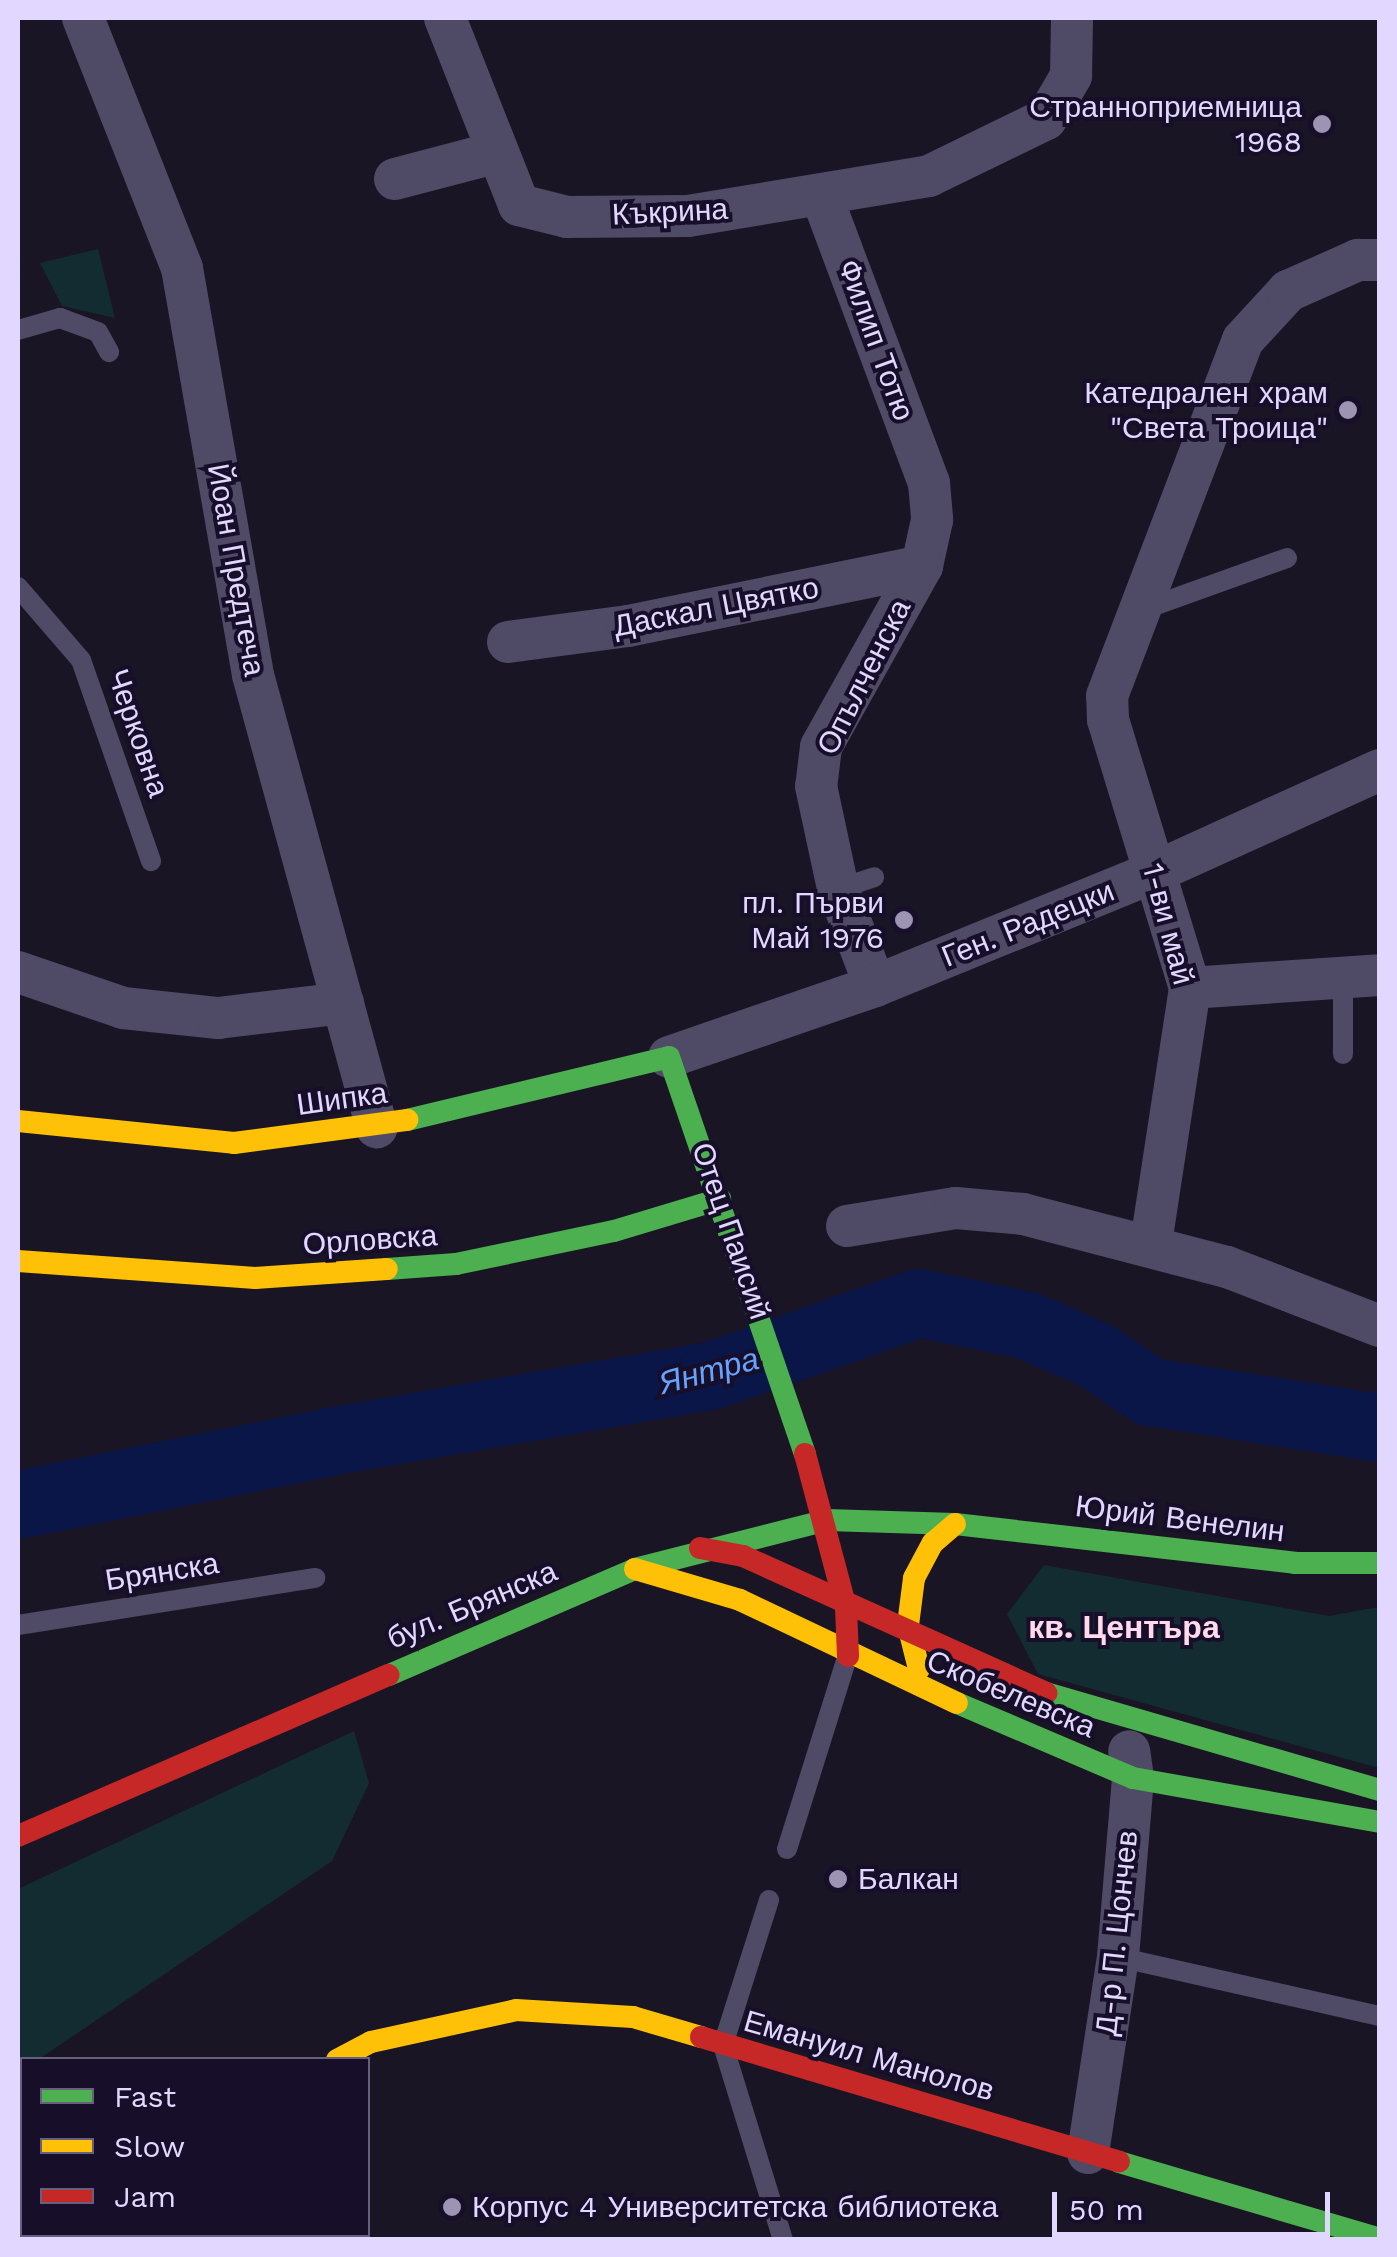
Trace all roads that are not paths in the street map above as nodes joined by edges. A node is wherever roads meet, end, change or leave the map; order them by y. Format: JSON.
{"nodes":[{"id":1,"x":83,"y":18,"type":"edge"},
{"id":2,"x":446,"y":18,"type":"edge"},
{"id":3,"x":1072,"y":18,"type":"edge"},
{"id":4,"x":498,"y":152,"type":"junction"},
{"id":5,"x":395,"y":179,"type":"dead end"},
{"id":6,"x":822,"y":196,"type":"junction"},
{"id":7,"x":1380,"y":260,"type":"edge"},
{"id":8,"x":18,"y":330,"type":"edge"},
{"id":9,"x":109,"y":352,"type":"dead end"},
{"id":10,"x":929,"y":484,"type":"joint"},
{"id":11,"x":1287,"y":558,"type":"dead end"},
{"id":12,"x":922,"y":566,"type":"junction"},
{"id":13,"x":18,"y":587,"type":"edge"},
{"id":14,"x":1136,"y":612,"type":"junction"},
{"id":15,"x":508,"y":642,"type":"dead end"},
{"id":16,"x":1380,"y":770,"type":"edge"},
{"id":17,"x":150,"y":861,"type":"dead end"},
{"id":18,"x":1155,"y":872,"type":"junction"},
{"id":19,"x":18,"y":972,"type":"edge"},
{"id":20,"x":1361,"y":976,"type":"edge"},
{"id":21,"x":875,"y":986,"type":"junction"},
{"id":22,"x":1190,"y":988,"type":"junction"},
{"id":23,"x":343,"y":1003,"type":"junction"},
{"id":24,"x":1343,"y":1054,"type":"dead end"},
{"id":25,"x":669,"y":1057,"type":"junction"},
{"id":26,"x":18,"y":1121,"type":"edge"},
{"id":27,"x":376,"y":1128,"type":"junction"},
{"id":28,"x":720,"y":1199,"type":"junction"},
{"id":29,"x":847,"y":1226,"type":"dead end"},
{"id":30,"x":1151,"y":1244,"type":"junction"},
{"id":31,"x":18,"y":1261,"type":"edge"},
{"id":32,"x":1380,"y":1326,"type":"edge"},
{"id":33,"x":827,"y":1520,"type":"junction"},
{"id":34,"x":964,"y":1524,"type":"junction"},
{"id":35,"x":700,"y":1548,"type":"junction"},
{"id":36,"x":1380,"y":1563,"type":"edge"},
{"id":37,"x":635,"y":1569,"type":"junction"},
{"id":38,"x":315,"y":1578,"type":"dead end"},
{"id":39,"x":846,"y":1608,"type":"junction"},
{"id":40,"x":18,"y":1625,"type":"edge"},
{"id":41,"x":911,"y":1639,"type":"junction"},
{"id":42,"x":848,"y":1656,"type":"junction"},
{"id":43,"x":928,"y":1691,"type":"junction"},
{"id":44,"x":1116,"y":1714,"type":"junction"},
{"id":45,"x":1133,"y":1778,"type":"junction"},
{"id":46,"x":1380,"y":1790,"type":"edge"},
{"id":47,"x":1380,"y":1822,"type":"edge"},
{"id":48,"x":18,"y":1836,"type":"edge"},
{"id":49,"x":787,"y":1849,"type":"dead end"},
{"id":50,"x":769,"y":1900,"type":"dead end"},
{"id":51,"x":1118,"y":1957,"type":"junction"},
{"id":52,"x":1380,"y":2016,"type":"edge"},
{"id":53,"x":723,"y":2045,"type":"junction"},
{"id":54,"x":344,"y":2057,"type":"edge"},
{"id":55,"x":1088,"y":2152,"type":"junction"},
{"id":56,"x":1380,"y":2239,"type":"edge"},
{"id":57,"x":783,"y":2240,"type":"edge"}],
"edges":[{"from":1,"to":23,"type":"street","name":"Йоан Предтеча"},
{"from":2,"to":4,"type":"street"},
{"from":3,"to":6,"type":"street","name":"Къкрина"},
{"from":4,"to":5,"type":"street"},
{"from":4,"to":6,"type":"street","name":"Къкрина"},
{"from":6,"to":10,"type":"street","name":"Филип Тотю"},
{"from":7,"to":14,"type":"street","name":"1-ви май"},
{"from":8,"to":9,"type":"lane"},
{"from":10,"to":12,"type":"street","name":"Опълченска"},
{"from":11,"to":14,"type":"lane"},
{"from":12,"to":15,"type":"street","name":"Даскал Цвятко"},
{"from":12,"to":21,"type":"street","name":"Опълченска"},
{"from":13,"to":17,"type":"lane","name":"Черковна"},
{"from":14,"to":18,"type":"street","name":"1-ви май"},
{"from":16,"to":18,"type":"street","name":"Ген. Радецки"},
{"from":18,"to":21,"type":"street","name":"Ген. Радецки"},
{"from":18,"to":22,"type":"street","name":"1-ви май"},
{"from":19,"to":23,"type":"street"},
{"from":20,"to":22,"type":"street"},
{"from":20,"to":24,"type":"lane"},
{"from":21,"to":25,"type":"street","name":"Ген. Радецки"},
{"from":22,"to":30,"type":"street","name":"1-ви май"},
{"from":23,"to":27,"type":"street","name":"Йоан Предтеча"},
{"from":25,"to":27,"type":"main road","name":"Шипка"},
{"from":25,"to":28,"type":"main road","name":"Отец Паисий"},
{"from":26,"to":27,"type":"main road","name":"Шипка"},
{"from":28,"to":31,"type":"main road","name":"Орловска"},
{"from":28,"to":33,"type":"main road","name":"Отец Паисий"},
{"from":29,"to":30,"type":"street"},
{"from":30,"to":32,"type":"street"},
{"from":33,"to":34,"type":"main road","name":"бул. Брянска"},
{"from":33,"to":35,"type":"main road","name":"бул. Брянска"},
{"from":33,"to":39,"type":"main road","name":"Отец Паисий"},
{"from":34,"to":36,"type":"main road","name":"Юрий Венелин"},
{"from":34,"to":41,"type":"main road"},
{"from":35,"to":37,"type":"main road","name":"бул. Брянска"},
{"from":35,"to":39,"type":"main road","name":"Скобелевска"},
{"from":37,"to":42,"type":"main road","name":"Скобелевска"},
{"from":37,"to":48,"type":"main road","name":"бул. Брянска"},
{"from":38,"to":40,"type":"lane","name":"Брянска"},
{"from":39,"to":41,"type":"main road","name":"Скобелевска"},
{"from":39,"to":42,"type":"main road","name":"Отец Паисий"},
{"from":41,"to":43,"type":"main road"},
{"from":41,"to":44,"type":"main road","name":"Скобелевска"},
{"from":42,"to":43,"type":"main road","name":"Скобелевска"},
{"from":42,"to":49,"type":"lane"},
{"from":43,"to":45,"type":"main road","name":"Скобелевска"},
{"from":44,"to":45,"type":"street","name":"Д-р П. Цончев"},
{"from":44,"to":46,"type":"main road","name":"Скобелевска"},
{"from":45,"to":47,"type":"main road","name":"Скобелевска"},
{"from":45,"to":51,"type":"street","name":"Д-р П. Цончев"},
{"from":50,"to":53,"type":"lane"},
{"from":51,"to":52,"type":"lane"},
{"from":51,"to":55,"type":"street","name":"Д-р П. Цончев"},
{"from":53,"to":54,"type":"main road","name":"Емануил Манолов"},
{"from":53,"to":55,"type":"main road","name":"Емануил Манолов"},
{"from":53,"to":57,"type":"lane"},
{"from":55,"to":56,"type":"main road","name":"Емануил Манолов"}]}
